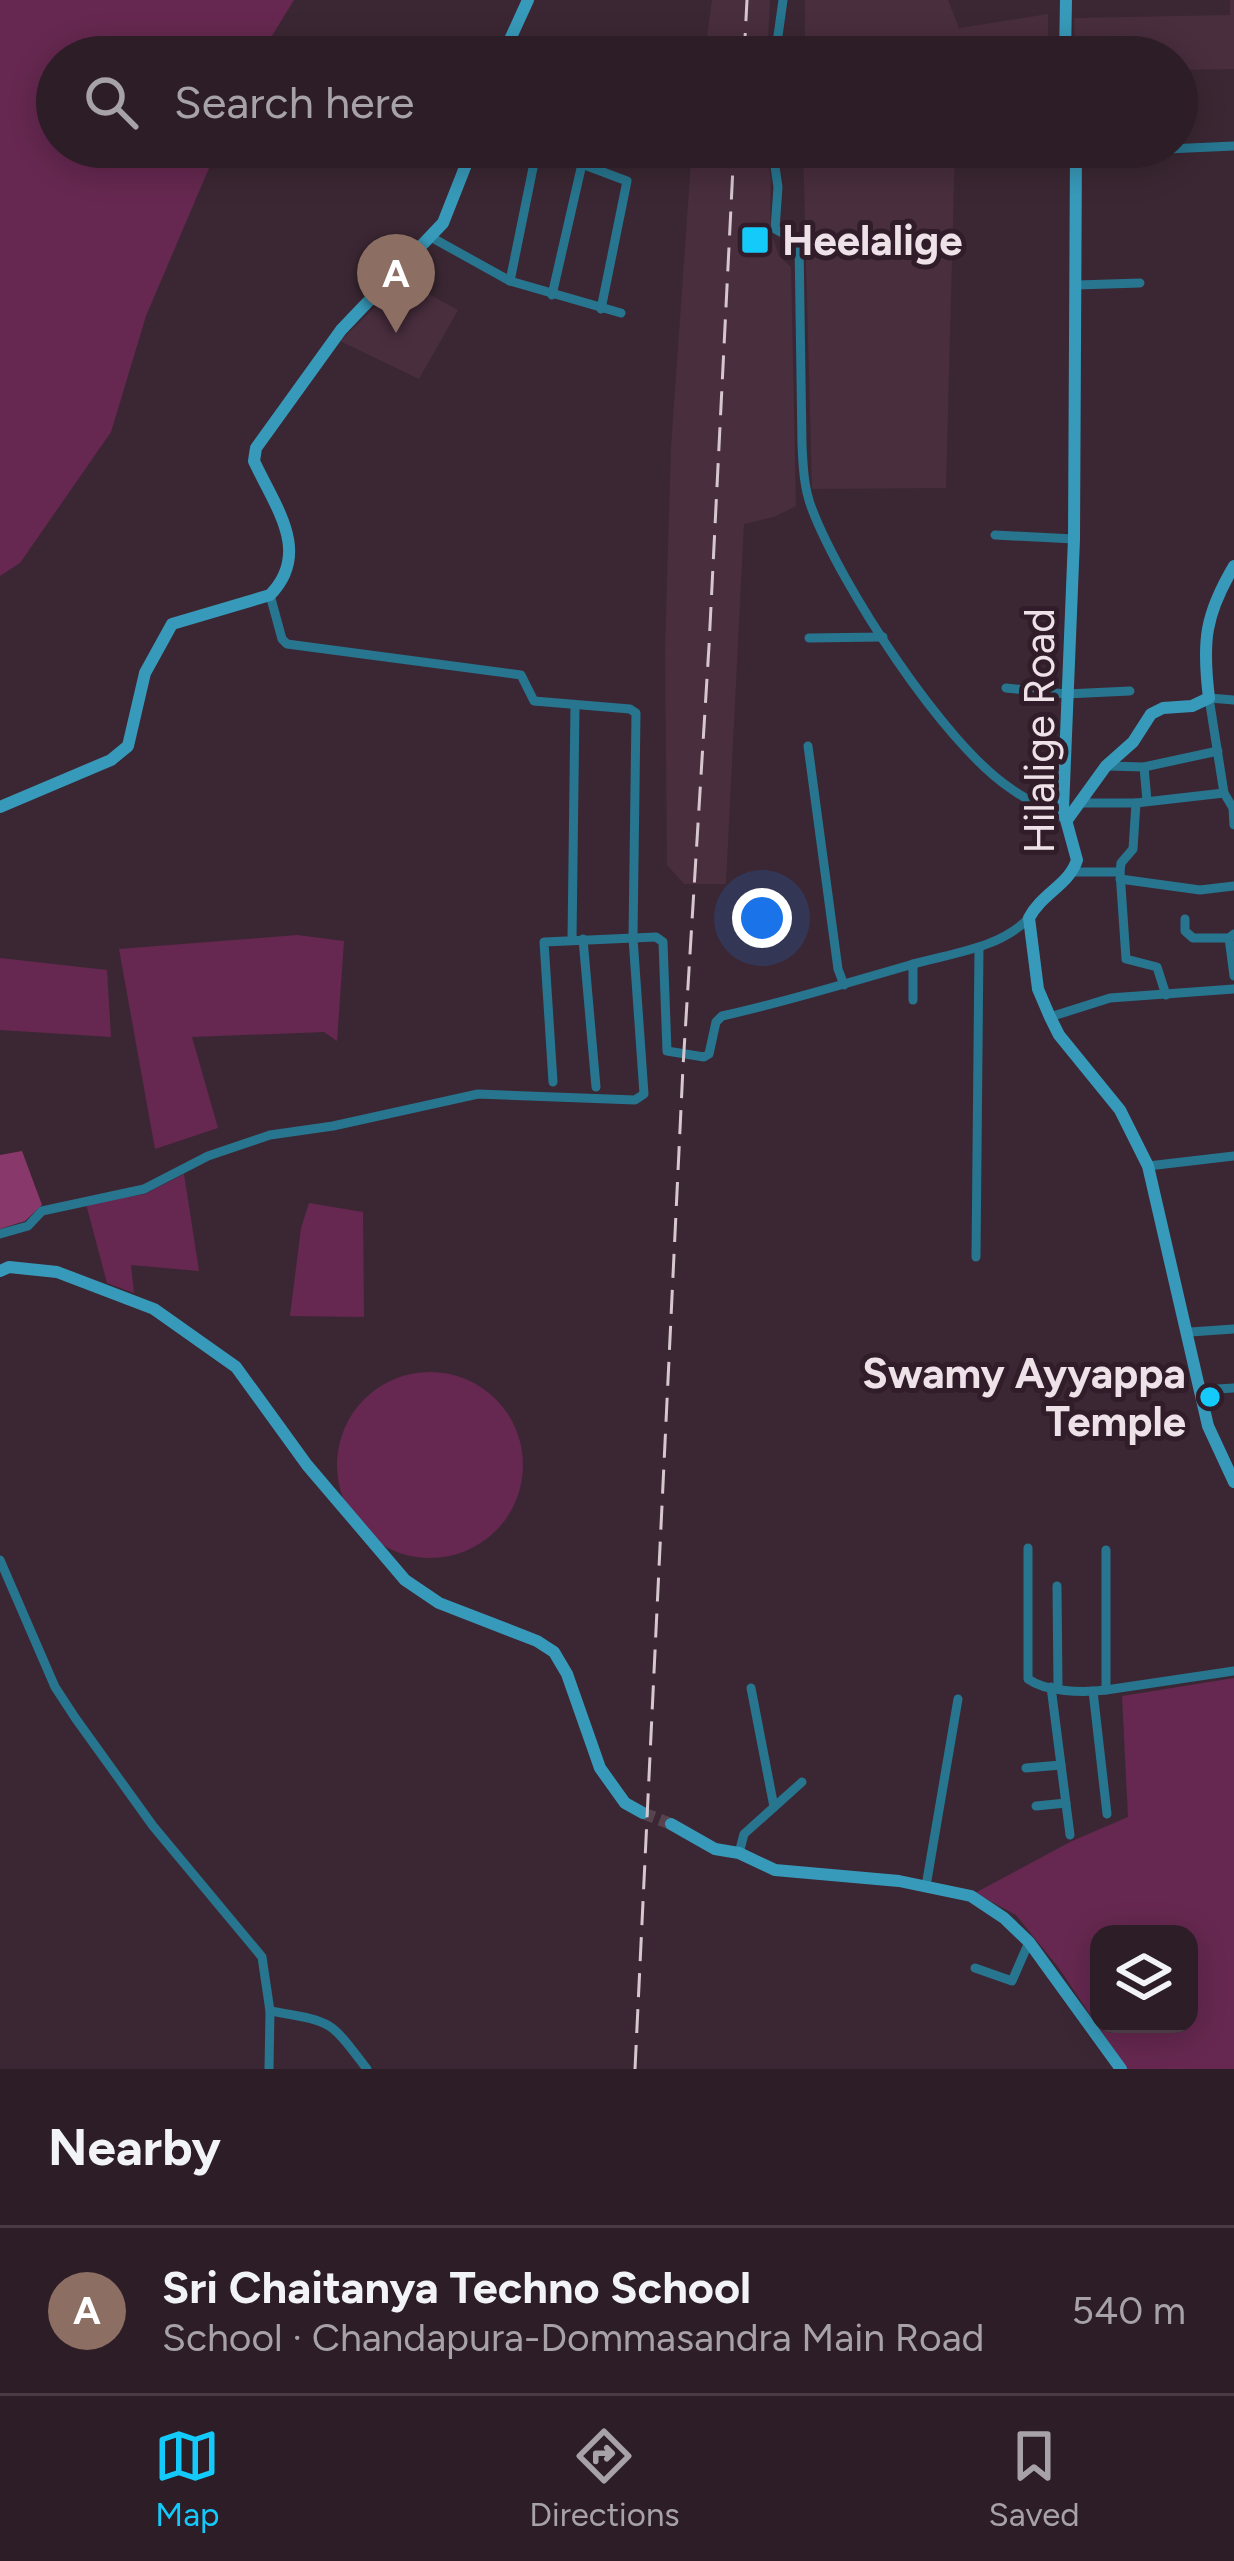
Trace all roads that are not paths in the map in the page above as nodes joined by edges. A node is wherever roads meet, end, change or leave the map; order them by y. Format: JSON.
{"nodes":[{"id":1,"x":528,"y":0,"type":"edge"},
{"id":2,"x":782,"y":0,"type":"edge"},
{"id":3,"x":1066,"y":0,"type":"edge"},
{"id":4,"x":512,"y":36,"type":"edge"},
{"id":5,"x":778,"y":36,"type":"edge"},
{"id":6,"x":1065,"y":36,"type":"edge"},
{"id":7,"x":1234,"y":146,"type":"edge"},
{"id":8,"x":1198,"y":147,"type":"edge"},
{"id":9,"x":465,"y":168,"type":"edge"},
{"id":10,"x":533,"y":168,"type":"edge"},
{"id":11,"x":581,"y":168,"type":"edge"},
{"id":12,"x":593,"y":168,"type":"edge"},
{"id":13,"x":775,"y":168,"type":"edge"},
{"id":14,"x":1077,"y":168,"type":"edge"},
{"id":15,"x":429,"y":236,"type":"junction"},
{"id":16,"x":510,"y":281,"type":"junction"},
{"id":17,"x":1140,"y":283,"type":"dead end"},
{"id":18,"x":1077,"y":285,"type":"junction"},
{"id":19,"x":552,"y":295,"type":"junction"},
{"id":20,"x":601,"y":309,"type":"junction"},
{"id":21,"x":621,"y":314,"type":"dead end"},
{"id":22,"x":995,"y":535,"type":"dead end"},
{"id":23,"x":1074,"y":539,"type":"junction"},
{"id":24,"x":1234,"y":566,"type":"edge"},
{"id":25,"x":270,"y":595,"type":"junction"},
{"id":26,"x":883,"y":637,"type":"junction"},
{"id":27,"x":809,"y":638,"type":"dead end"},
{"id":28,"x":1006,"y":688,"type":"dead end"},
{"id":29,"x":1130,"y":691,"type":"dead end"},
{"id":30,"x":1066,"y":694,"type":"junction"},
{"id":31,"x":1209,"y":698,"type":"junction"},
{"id":32,"x":1234,"y":700,"type":"edge"},
{"id":33,"x":575,"y":705,"type":"junction"},
{"id":34,"x":808,"y":746,"type":"dead end"},
{"id":35,"x":1218,"y":751,"type":"junction"},
{"id":36,"x":1106,"y":766,"type":"junction"},
{"id":37,"x":1144,"y":766,"type":"junction"},
{"id":38,"x":1224,"y":793,"type":"junction"},
{"id":39,"x":1142,"y":802,"type":"junction"},
{"id":40,"x":1079,"y":803,"type":"junction"},
{"id":41,"x":0,"y":807,"type":"edge"},
{"id":42,"x":1066,"y":820,"type":"junction"},
{"id":43,"x":1234,"y":825,"type":"edge"},
{"id":44,"x":1073,"y":872,"type":"junction"},
{"id":45,"x":1120,"y":876,"type":"junction"},
{"id":46,"x":1234,"y":886,"type":"edge"},
{"id":47,"x":1029,"y":917,"type":"junction"},
{"id":48,"x":1185,"y":919,"type":"dead end"},
{"id":49,"x":1231,"y":936,"type":"edge"},
{"id":50,"x":633,"y":938,"type":"junction"},
{"id":51,"x":578,"y":940,"type":"junction"},
{"id":52,"x":979,"y":947,"type":"junction"},
{"id":53,"x":913,"y":964,"type":"junction"},
{"id":54,"x":1234,"y":976,"type":"edge"},
{"id":55,"x":844,"y":985,"type":"junction"},
{"id":56,"x":1234,"y":988,"type":"edge"},
{"id":57,"x":1166,"y":995,"type":"junction"},
{"id":58,"x":914,"y":1000,"type":"dead end"},
{"id":59,"x":1050,"y":1017,"type":"junction"},
{"id":60,"x":553,"y":1082,"type":"dead end"},
{"id":61,"x":596,"y":1087,"type":"dead end"},
{"id":62,"x":1234,"y":1156,"type":"edge"},
{"id":63,"x":1148,"y":1166,"type":"junction"},
{"id":64,"x":0,"y":1234,"type":"edge"},
{"id":65,"x":976,"y":1257,"type":"dead end"},
{"id":66,"x":0,"y":1270,"type":"edge"},
{"id":67,"x":1234,"y":1329,"type":"edge"},
{"id":68,"x":1190,"y":1332,"type":"junction"},
{"id":69,"x":1234,"y":1388,"type":"edge"},
{"id":70,"x":1201,"y":1390,"type":"junction"},
{"id":71,"x":1228,"y":1460,"type":"edge"},
{"id":72,"x":1234,"y":1482,"type":"edge"},
{"id":73,"x":1028,"y":1548,"type":"dead end"},
{"id":74,"x":1106,"y":1550,"type":"dead end"},
{"id":75,"x":0,"y":1560,"type":"edge"},
{"id":76,"x":1057,"y":1586,"type":"dead end"},
{"id":77,"x":1234,"y":1672,"type":"edge"},
{"id":78,"x":752,"y":1688,"type":"dead end"},
{"id":79,"x":1055,"y":1688,"type":"junction"},
{"id":80,"x":1100,"y":1690,"type":"junction"},
{"id":81,"x":958,"y":1699,"type":"dead end"},
{"id":82,"x":1061,"y":1765,"type":"junction"},
{"id":83,"x":1025,"y":1768,"type":"dead end"},
{"id":84,"x":802,"y":1783,"type":"dead end"},
{"id":85,"x":1066,"y":1803,"type":"junction"},
{"id":86,"x":1036,"y":1806,"type":"dead end"},
{"id":87,"x":774,"y":1807,"type":"junction"},
{"id":88,"x":643,"y":1814,"type":"tunnel mouth"},
{"id":89,"x":1107,"y":1814,"type":"dead end"},
{"id":90,"x":671,"y":1824,"type":"tunnel mouth"},
{"id":91,"x":1070,"y":1835,"type":"dead end"},
{"id":92,"x":740,"y":1853,"type":"junction"},
{"id":93,"x":926,"y":1886,"type":"junction"},
{"id":94,"x":1029,"y":1942,"type":"junction"},
{"id":95,"x":975,"y":1968,"type":"dead end"},
{"id":96,"x":270,"y":2011,"type":"junction"},
{"id":97,"x":269,"y":2069,"type":"edge"},
{"id":98,"x":367,"y":2069,"type":"edge"},
{"id":99,"x":1121,"y":2069,"type":"edge"}],
"edges":[{"from":1,"to":4,"type":"street"},
{"from":2,"to":5,"type":"street"},
{"from":3,"to":6,"type":"street"},
{"from":7,"to":8,"type":"street"},
{"from":9,"to":15,"type":"street"},
{"from":10,"to":16,"type":"street"},
{"from":11,"to":19,"type":"street"},
{"from":12,"to":20,"type":"street"},
{"from":13,"to":26,"type":"street"},
{"from":14,"to":18,"type":"street","name":"Hilalige Road"},
{"from":15,"to":16,"type":"street"},
{"from":15,"to":25,"type":"street"},
{"from":16,"to":19,"type":"street"},
{"from":17,"to":18,"type":"street"},
{"from":18,"to":23,"type":"street","name":"Hilalige Road"},
{"from":19,"to":20,"type":"street"},
{"from":20,"to":21,"type":"street"},
{"from":22,"to":23,"type":"street"},
{"from":23,"to":30,"type":"street","name":"Hilalige Road"},
{"from":24,"to":31,"type":"street"},
{"from":25,"to":33,"type":"street"},
{"from":25,"to":41,"type":"street"},
{"from":26,"to":27,"type":"street"},
{"from":26,"to":42,"type":"street"},
{"from":28,"to":30,"type":"street"},
{"from":29,"to":30,"type":"street"},
{"from":30,"to":42,"type":"street","name":"Hilalige Road"},
{"from":31,"to":32,"type":"street"},
{"from":31,"to":35,"type":"street"},
{"from":31,"to":36,"type":"street"},
{"from":33,"to":50,"type":"street"},
{"from":33,"to":51,"type":"street"},
{"from":34,"to":55,"type":"street"},
{"from":35,"to":37,"type":"street"},
{"from":35,"to":38,"type":"street"},
{"from":36,"to":37,"type":"street"},
{"from":36,"to":40,"type":"street"},
{"from":37,"to":39,"type":"street"},
{"from":38,"to":39,"type":"street"},
{"from":38,"to":43,"type":"street"},
{"from":39,"to":40,"type":"street"},
{"from":39,"to":45,"type":"street"},
{"from":40,"to":42,"type":"street"},
{"from":42,"to":44,"type":"street","name":"Hilalige Road"},
{"from":44,"to":45,"type":"street"},
{"from":44,"to":47,"type":"street","name":"Hilalige Road"},
{"from":45,"to":46,"type":"street"},
{"from":45,"to":57,"type":"street"},
{"from":47,"to":52,"type":"street"},
{"from":47,"to":59,"type":"street"},
{"from":48,"to":49,"type":"street"},
{"from":49,"to":54,"type":"street"},
{"from":50,"to":51,"type":"street"},
{"from":50,"to":55,"type":"street"},
{"from":50,"to":64,"type":"street"},
{"from":51,"to":60,"type":"street"},
{"from":51,"to":61,"type":"street"},
{"from":52,"to":53,"type":"street"},
{"from":52,"to":65,"type":"street"},
{"from":53,"to":55,"type":"street"},
{"from":53,"to":58,"type":"street"},
{"from":56,"to":57,"type":"street"},
{"from":57,"to":59,"type":"street"},
{"from":59,"to":63,"type":"street"},
{"from":62,"to":63,"type":"street"},
{"from":63,"to":68,"type":"street"},
{"from":66,"to":88,"type":"street"},
{"from":67,"to":68,"type":"street"},
{"from":68,"to":70,"type":"street"},
{"from":69,"to":70,"type":"street"},
{"from":70,"to":71,"type":"street"},
{"from":71,"to":72,"type":"street"},
{"from":73,"to":79,"type":"street"},
{"from":74,"to":80,"type":"street"},
{"from":75,"to":96,"type":"street"},
{"from":76,"to":79,"type":"street"},
{"from":77,"to":80,"type":"street"},
{"from":78,"to":87,"type":"street"},
{"from":79,"to":80,"type":"street"},
{"from":79,"to":82,"type":"street"},
{"from":80,"to":89,"type":"street"},
{"from":81,"to":93,"type":"street"},
{"from":82,"to":83,"type":"street"},
{"from":82,"to":85,"type":"street"},
{"from":84,"to":87,"type":"street"},
{"from":85,"to":86,"type":"street"},
{"from":85,"to":91,"type":"street"},
{"from":87,"to":92,"type":"street"},
{"from":90,"to":92,"type":"street"},
{"from":92,"to":93,"type":"street"},
{"from":93,"to":94,"type":"street"},
{"from":94,"to":95,"type":"street"},
{"from":94,"to":99,"type":"street"},
{"from":96,"to":97,"type":"street"},
{"from":96,"to":98,"type":"street"}]}
